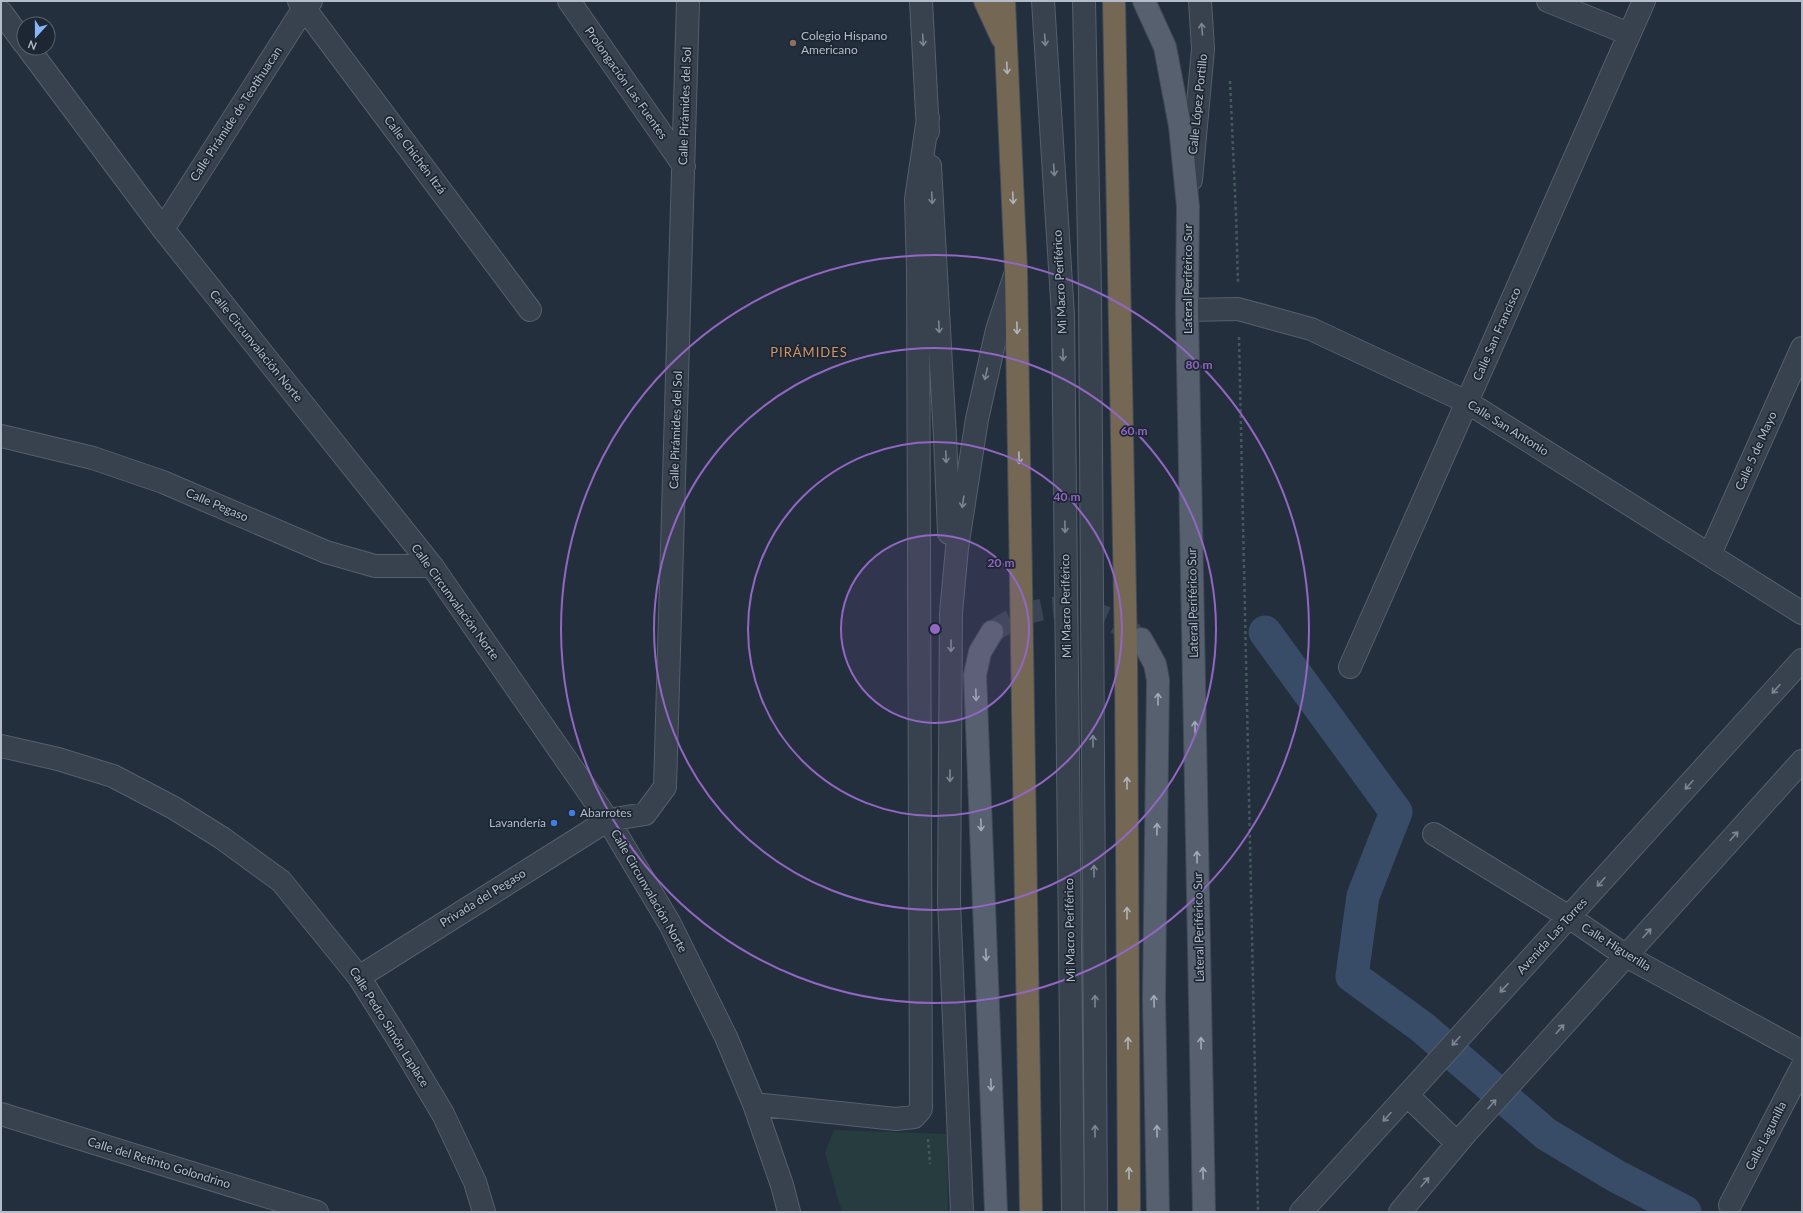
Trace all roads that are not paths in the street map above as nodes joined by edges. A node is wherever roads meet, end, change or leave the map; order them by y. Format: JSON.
{"nodes":[{"id":1,"x":569,"y":1,"type":"edge"},
{"id":2,"x":688,"y":1,"type":"edge"},
{"id":3,"x":921,"y":1,"type":"edge"},
{"id":4,"x":985,"y":1,"type":"edge"},
{"id":5,"x":1004,"y":1,"type":"edge"},
{"id":6,"x":1043,"y":1,"type":"edge"},
{"id":7,"x":1084,"y":1,"type":"edge"},
{"id":8,"x":1114,"y":1,"type":"edge"},
{"id":9,"x":1144,"y":1,"type":"edge"},
{"id":10,"x":1200,"y":1,"type":"edge"},
{"id":11,"x":1548,"y":1,"type":"edge"},
{"id":12,"x":1644,"y":1,"type":"edge"},
{"id":13,"x":304,"y":3,"type":"edge"},
{"id":14,"x":1,"y":12,"type":"edge"},
{"id":15,"x":16,"y":32,"type":"edge"},
{"id":16,"x":1629,"y":34,"type":"junction"},
{"id":17,"x":1006,"y":46,"type":"junction"},
{"id":18,"x":34,"y":56,"type":"edge"},
{"id":19,"x":928,"y":118,"type":"junction"},
{"id":20,"x":684,"y":166,"type":"junction"},
{"id":21,"x":1188,"y":207,"type":"junction"},
{"id":22,"x":162,"y":229,"type":"junction"},
{"id":23,"x":1016,"y":270,"type":"junction"},
{"id":24,"x":530,"y":310,"type":"dead end"},
{"id":25,"x":1187,"y":310,"type":"junction"},
{"id":26,"x":1802,"y":348,"type":"edge"},
{"id":27,"x":1467,"y":402,"type":"junction"},
{"id":28,"x":1,"y":436,"type":"edge"},
{"id":29,"x":1710,"y":554,"type":"junction"},
{"id":30,"x":432,"y":566,"type":"junction"},
{"id":31,"x":951,"y":613,"type":"junction"},
{"id":32,"x":1802,"y":613,"type":"edge"},
{"id":33,"x":992,"y":632,"type":"tunnel mouth"},
{"id":34,"x":1141,"y":640,"type":"tunnel mouth"},
{"id":35,"x":1802,"y":660,"type":"edge"},
{"id":36,"x":1350,"y":667,"type":"dead end"},
{"id":37,"x":1,"y":746,"type":"edge"},
{"id":38,"x":1802,"y":761,"type":"edge"},
{"id":39,"x":608,"y":820,"type":"junction"},
{"id":40,"x":1434,"y":834,"type":"dead end"},
{"id":41,"x":1569,"y":917,"type":"junction"},
{"id":42,"x":1626,"y":956,"type":"junction"},
{"id":43,"x":359,"y":977,"type":"junction"},
{"id":44,"x":1802,"y":1052,"type":"edge"},
{"id":45,"x":1802,"y":1067,"type":"edge"},
{"id":46,"x":1410,"y":1091,"type":"junction"},
{"id":47,"x":754,"y":1104,"type":"junction"},
{"id":48,"x":1,"y":1114,"type":"edge"},
{"id":49,"x":1462,"y":1138,"type":"junction"},
{"id":50,"x":1730,"y":1205,"type":"dead end"},
{"id":51,"x":317,"y":1212,"type":"edge"},
{"id":52,"x":484,"y":1212,"type":"edge"},
{"id":53,"x":789,"y":1212,"type":"edge"},
{"id":54,"x":962,"y":1212,"type":"edge"},
{"id":55,"x":996,"y":1212,"type":"edge"},
{"id":56,"x":1031,"y":1212,"type":"edge"},
{"id":57,"x":1073,"y":1212,"type":"edge"},
{"id":58,"x":1096,"y":1212,"type":"edge"},
{"id":59,"x":1129,"y":1212,"type":"edge"},
{"id":60,"x":1158,"y":1212,"type":"edge"},
{"id":61,"x":1204,"y":1212,"type":"edge"},
{"id":62,"x":1301,"y":1212,"type":"edge"},
{"id":63,"x":1400,"y":1212,"type":"edge"}],
"edges":[{"from":1,"to":20,"type":"street","name":"Prolongación Las Fuentes"},
{"from":2,"to":20,"type":"street","name":"Calle Pirámides del Sol"},
{"from":3,"to":19,"type":"street","one_way":true},
{"from":4,"to":17,"type":"highway"},
{"from":5,"to":17,"type":"highway"},
{"from":6,"to":57,"type":"street","name":"Mi Macro Periférico","one_way":true},
{"from":58,"to":7,"type":"street","name":"Mi Macro Periférico","one_way":true},
{"from":59,"to":8,"type":"highway","one_way":true},
{"from":9,"to":21,"type":"main road","name":"Lateral Periférico Sur"},
{"from":21,"to":10,"type":"street","name":"Calle López Portillo","one_way":true},
{"from":11,"to":16,"type":"street"},
{"from":12,"to":16,"type":"street","name":"Calle San Francisco"},
{"from":13,"to":22,"type":"street","name":"Calle Pirámide de Teotihuacan"},
{"from":13,"to":24,"type":"street","name":"Calle Chichén Itzá"},
{"from":14,"to":15,"type":"street"},
{"from":16,"to":27,"type":"street","name":"Calle San Francisco"},
{"from":17,"to":23,"type":"highway","one_way":true},
{"from":18,"to":22,"type":"street","name":"Calle Circunvalación Norte"},
{"from":19,"to":31,"type":"street","one_way":true},
{"from":19,"to":47,"type":"street"},
{"from":20,"to":39,"type":"street","name":"Calle Pirámides del Sol"},
{"from":21,"to":25,"type":"main road","name":"Lateral Periférico Sur"},
{"from":22,"to":30,"type":"street","name":"Calle Circunvalación Norte"},
{"from":23,"to":31,"type":"street","one_way":true},
{"from":23,"to":56,"type":"highway","one_way":true},
{"from":25,"to":27,"type":"street","name":"Calle San Antonio"},
{"from":61,"to":25,"type":"main road","name":"Lateral Periférico Sur","one_way":true},
{"from":26,"to":29,"type":"street","name":"Calle 5 de Mayo"},
{"from":27,"to":29,"type":"street","name":"Calle San Antonio"},
{"from":27,"to":36,"type":"street","name":"Calle San Francisco"},
{"from":28,"to":30,"type":"street","name":"Calle Pegaso"},
{"from":29,"to":32,"type":"street","name":"Calle San Antonio"},
{"from":30,"to":39,"type":"street","name":"Calle Circunvalación Norte"},
{"from":31,"to":54,"type":"street","one_way":true},
{"from":33,"to":55,"type":"main road","one_way":true},
{"from":60,"to":34,"type":"main road","one_way":true},
{"from":35,"to":41,"type":"street","name":"Avenida Las Torres","one_way":true},
{"from":37,"to":43,"type":"street","name":"Calle Pedro Simón Laplace"},
{"from":42,"to":38,"type":"street","one_way":true},
{"from":39,"to":43,"type":"street","name":"Privada del Pegaso"},
{"from":39,"to":47,"type":"street","name":"Calle Circunvalación Norte"},
{"from":40,"to":41,"type":"street","name":"Calle Higuerilla"},
{"from":41,"to":42,"type":"street","name":"Calle Higuerilla"},
{"from":41,"to":46,"type":"street","name":"Avenida Las Torres","one_way":true},
{"from":42,"to":44,"type":"street","name":"Calle Higuerilla"},
{"from":49,"to":42,"type":"street","one_way":true},
{"from":43,"to":52,"type":"street","name":"Calle Pedro Simón Laplace"},
{"from":45,"to":50,"type":"street","name":"Calle Lagunilla"},
{"from":46,"to":49,"type":"street"},
{"from":46,"to":62,"type":"street","name":"Avenida Las Torres","one_way":true},
{"from":47,"to":53,"type":"street","name":"Calle Circunvalación Norte"},
{"from":48,"to":51,"type":"street","name":"Calle del Retinto Golondrino"},
{"from":63,"to":49,"type":"street","one_way":true}]}
